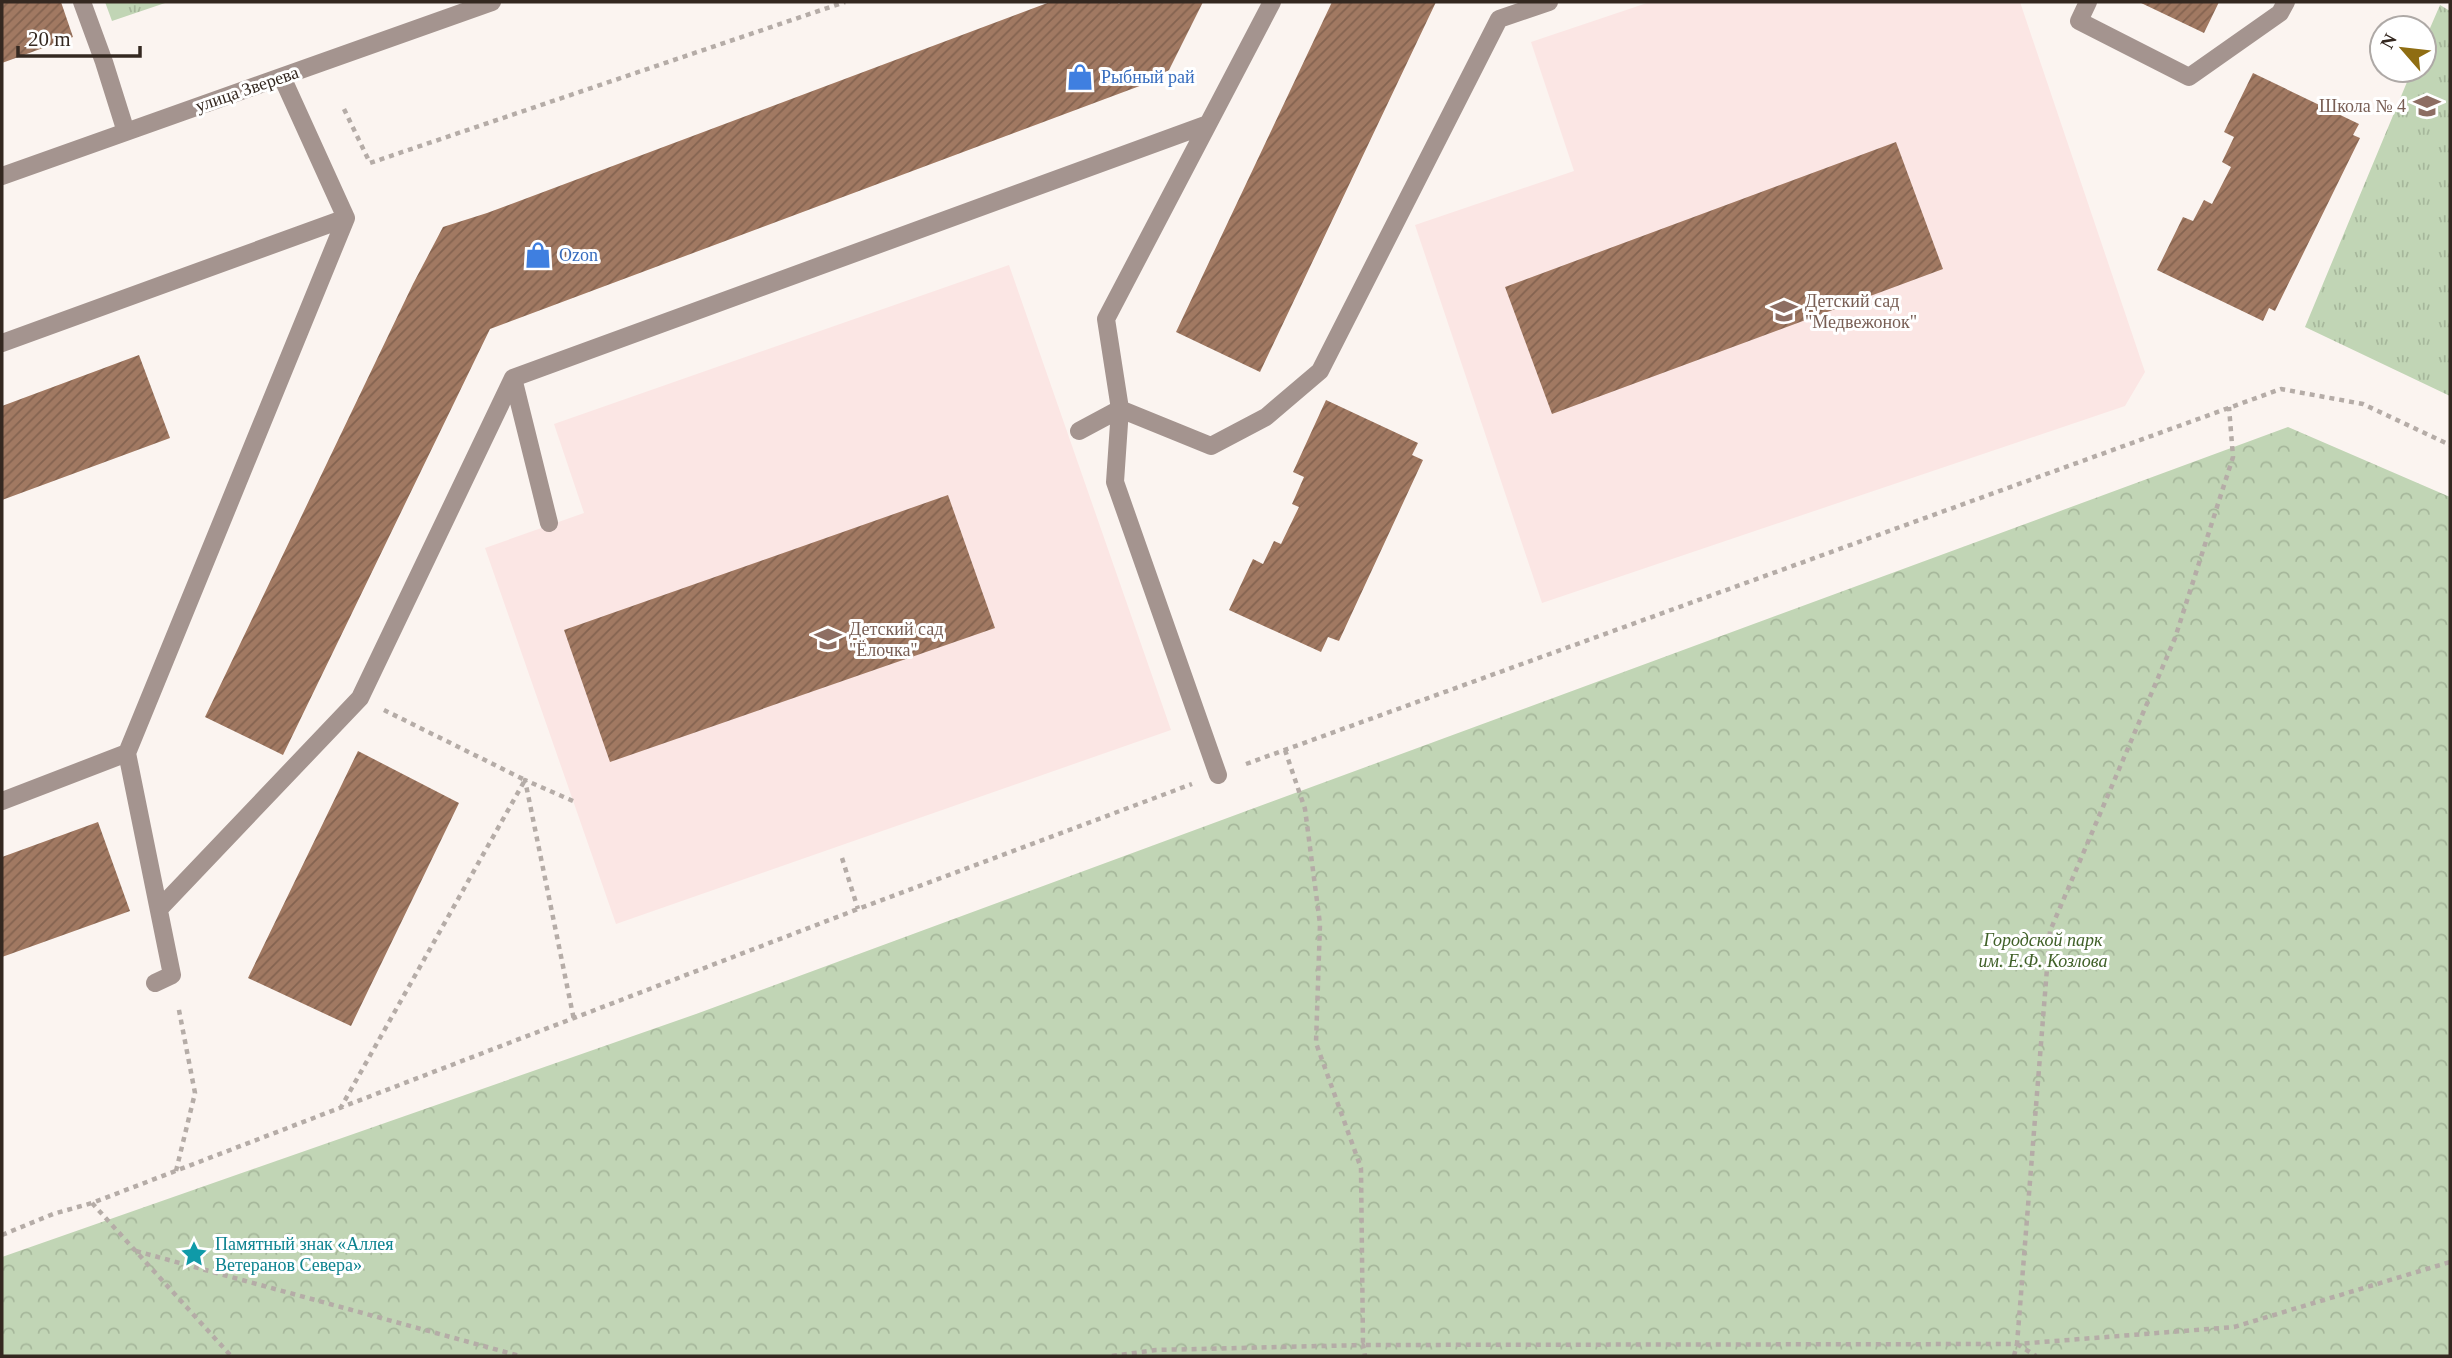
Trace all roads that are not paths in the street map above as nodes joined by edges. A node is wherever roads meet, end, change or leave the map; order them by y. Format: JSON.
{"nodes":[{"id":1,"x":82,"y":2,"type":"edge"},
{"id":2,"x":492,"y":2,"type":"edge"},
{"id":3,"x":1272,"y":2,"type":"edge"},
{"id":4,"x":1549,"y":2,"type":"edge"},
{"id":5,"x":2088,"y":2,"type":"edge"},
{"id":6,"x":2286,"y":2,"type":"edge"},
{"id":7,"x":282,"y":77,"type":"junction"},
{"id":8,"x":1208,"y":124,"type":"junction"},
{"id":9,"x":126,"y":132,"type":"junction"},
{"id":10,"x":2,"y":176,"type":"edge"},
{"id":11,"x":346,"y":218,"type":"junction"},
{"id":12,"x":2,"y":343,"type":"edge"},
{"id":13,"x":513,"y":378,"type":"junction"},
{"id":14,"x":1120,"y":409,"type":"junction"},
{"id":15,"x":1079,"y":431,"type":"dead end"},
{"id":16,"x":549,"y":523,"type":"dead end"},
{"id":17,"x":127,"y":753,"type":"junction"},
{"id":18,"x":1218,"y":775,"type":"dead end"},
{"id":19,"x":2,"y":801,"type":"edge"},
{"id":20,"x":160,"y":908,"type":"junction"},
{"id":21,"x":155,"y":983,"type":"dead end"}],
"edges":[{"from":1,"to":9,"type":"street"},
{"from":2,"to":7,"type":"street","name":"улица Зверева"},
{"from":3,"to":8,"type":"street"},
{"from":4,"to":14,"type":"street"},
{"from":5,"to":6,"type":"street"},
{"from":7,"to":9,"type":"street","name":"улица Зверева"},
{"from":7,"to":11,"type":"street"},
{"from":8,"to":13,"type":"street"},
{"from":8,"to":14,"type":"street"},
{"from":9,"to":10,"type":"street","name":"улица Зверева"},
{"from":11,"to":12,"type":"street"},
{"from":11,"to":17,"type":"street"},
{"from":13,"to":16,"type":"street"},
{"from":13,"to":20,"type":"street"},
{"from":14,"to":15,"type":"street"},
{"from":14,"to":18,"type":"street"},
{"from":17,"to":19,"type":"street"},
{"from":17,"to":20,"type":"street"},
{"from":20,"to":21,"type":"street"}]}
